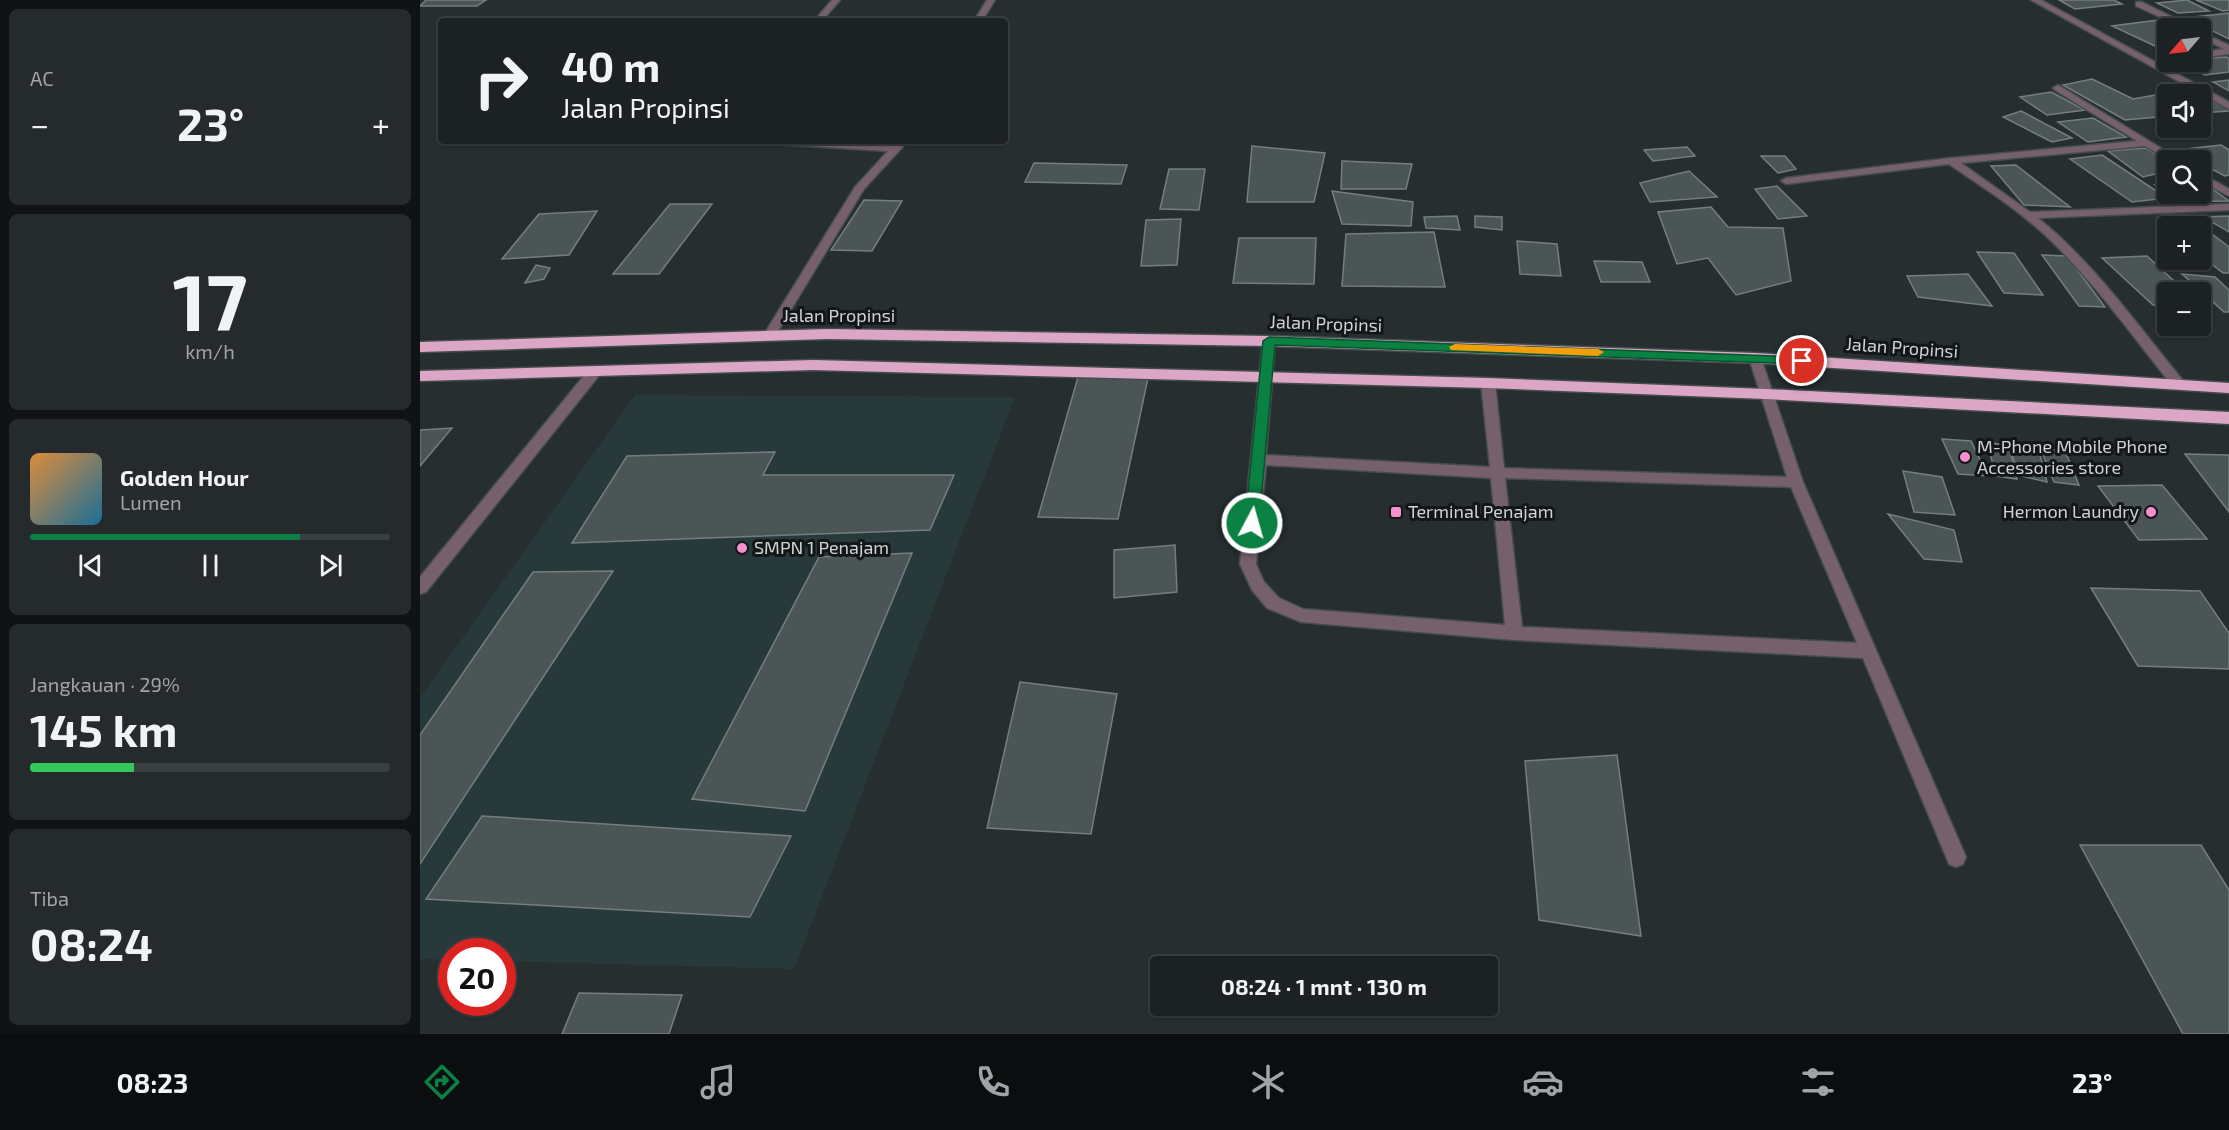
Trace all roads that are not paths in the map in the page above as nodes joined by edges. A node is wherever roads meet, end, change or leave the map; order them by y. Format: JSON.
{"nodes":[{"id":1,"x":836,"y":0,"type":"edge"},
{"id":2,"x":991,"y":0,"type":"edge"},
{"id":3,"x":2035,"y":0,"type":"edge"},
{"id":4,"x":2139,"y":4,"type":"dead end"},
{"id":5,"x":821,"y":18,"type":"edge"},
{"id":6,"x":980,"y":18,"type":"edge"},
{"id":7,"x":2169,"y":18,"type":"edge"},
{"id":8,"x":2211,"y":40,"type":"edge"},
{"id":9,"x":2229,"y":49,"type":"edge"},
{"id":10,"x":2211,"y":53,"type":"edge"},
{"id":11,"x":2157,"y":61,"type":"edge"},
{"id":12,"x":2149,"y":62,"type":"junction"},
{"id":13,"x":2058,"y":88,"type":"dead end"},
{"id":14,"x":2229,"y":106,"type":"edge"},
{"id":15,"x":2145,"y":143,"type":"junction"},
{"id":16,"x":868,"y":144,"type":"edge"},
{"id":17,"x":899,"y":145,"type":"edge"},
{"id":18,"x":2157,"y":150,"type":"edge"},
{"id":19,"x":1951,"y":161,"type":"junction"},
{"id":20,"x":1786,"y":181,"type":"dead end"},
{"id":21,"x":2211,"y":182,"type":"edge"},
{"id":22,"x":2229,"y":193,"type":"edge"},
{"id":23,"x":2229,"y":207,"type":"edge"},
{"id":24,"x":2028,"y":215,"type":"junction"},
{"id":25,"x":770,"y":336,"type":"junction"},
{"id":26,"x":1269,"y":341,"type":"junction"},
{"id":27,"x":420,"y":347,"type":"edge"},
{"id":28,"x":1755,"y":358,"type":"junction"},
{"id":29,"x":596,"y":370,"type":"junction"},
{"id":30,"x":420,"y":376,"type":"edge"},
{"id":31,"x":1265,"y":376,"type":"junction"},
{"id":32,"x":1488,"y":383,"type":"junction"},
{"id":33,"x":2180,"y":386,"type":"junction"},
{"id":34,"x":2229,"y":388,"type":"edge"},
{"id":35,"x":1766,"y":394,"type":"junction"},
{"id":36,"x":2229,"y":418,"type":"edge"},
{"id":37,"x":1259,"y":460,"type":"junction"},
{"id":38,"x":1498,"y":473,"type":"junction"},
{"id":39,"x":1796,"y":482,"type":"junction"},
{"id":40,"x":420,"y":588,"type":"edge"},
{"id":41,"x":1514,"y":633,"type":"junction"},
{"id":42,"x":1867,"y":651,"type":"junction"},
{"id":43,"x":1956,"y":856,"type":"dead end"}],
"edges":[{"from":1,"to":5,"type":"street"},
{"from":2,"to":6,"type":"street"},
{"from":3,"to":12,"type":"street"},
{"from":4,"to":7,"type":"street"},
{"from":8,"to":9,"type":"street"},
{"from":9,"to":10,"type":"street"},
{"from":11,"to":12,"type":"street"},
{"from":12,"to":14,"type":"street"},
{"from":13,"to":15,"type":"street"},
{"from":15,"to":18,"type":"street"},
{"from":15,"to":19,"type":"street"},
{"from":16,"to":17,"type":"street"},
{"from":17,"to":25,"type":"street"},
{"from":19,"to":20,"type":"street"},
{"from":19,"to":24,"type":"street"},
{"from":21,"to":22,"type":"street"},
{"from":23,"to":24,"type":"street"},
{"from":24,"to":33,"type":"street"},
{"from":25,"to":26,"type":"highway","name":"Jalan Propinsi"},
{"from":25,"to":27,"type":"highway","name":"Jalan Propinsi"},
{"from":26,"to":28,"type":"highway","name":"Jalan Propinsi"},
{"from":26,"to":31,"type":"street"},
{"from":28,"to":33,"type":"highway","name":"Jalan Propinsi"},
{"from":28,"to":35,"type":"street"},
{"from":29,"to":30,"type":"highway"},
{"from":29,"to":31,"type":"highway"},
{"from":29,"to":40,"type":"street"},
{"from":31,"to":32,"type":"highway"},
{"from":31,"to":37,"type":"street"},
{"from":32,"to":35,"type":"highway"},
{"from":32,"to":38,"type":"street"},
{"from":33,"to":34,"type":"highway","name":"Jalan Propinsi"},
{"from":35,"to":36,"type":"highway"},
{"from":35,"to":39,"type":"street"},
{"from":37,"to":38,"type":"street"},
{"from":37,"to":41,"type":"street"},
{"from":38,"to":39,"type":"street"},
{"from":38,"to":41,"type":"street"},
{"from":39,"to":42,"type":"street"},
{"from":41,"to":42,"type":"street"},
{"from":42,"to":43,"type":"street"}]}
